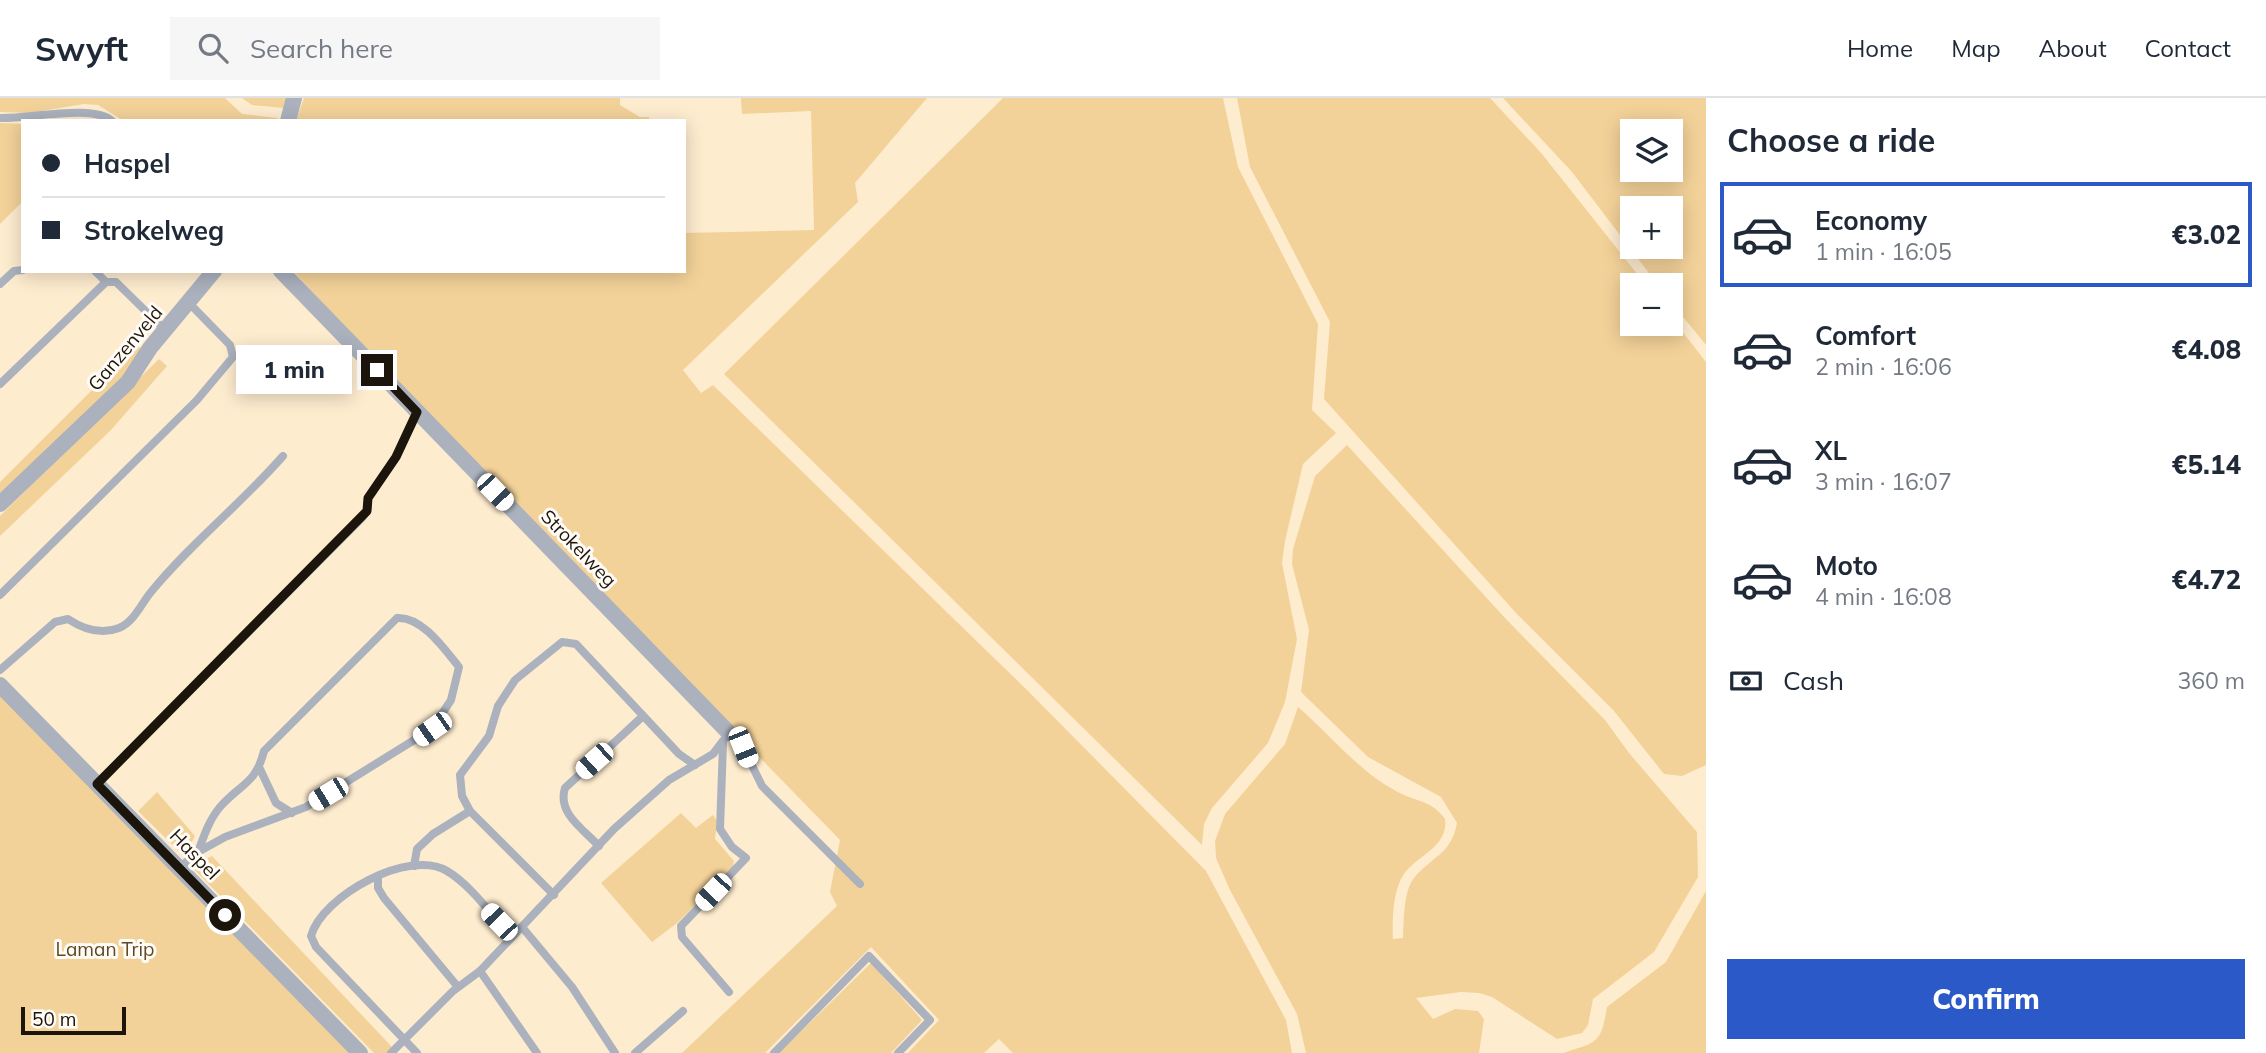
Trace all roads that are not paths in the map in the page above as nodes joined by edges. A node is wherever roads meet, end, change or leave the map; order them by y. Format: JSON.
{"nodes":[{"id":1,"x":295,"y":98,"type":"edge"},
{"id":2,"x":0,"y":118,"type":"edge"},
{"id":3,"x":107,"y":119,"type":"edge"},
{"id":4,"x":289,"y":119,"type":"edge"},
{"id":5,"x":21,"y":270,"type":"edge"},
{"id":6,"x":97,"y":273,"type":"edge"},
{"id":7,"x":212,"y":273,"type":"edge"},
{"id":8,"x":283,"y":273,"type":"edge"},
{"id":9,"x":106,"y":282,"type":"junction"},
{"id":10,"x":0,"y":284,"type":"edge"},
{"id":11,"x":189,"y":303,"type":"junction"},
{"id":12,"x":167,"y":332,"type":"junction"},
{"id":13,"x":0,"y":384,"type":"edge"},
{"id":14,"x":417,"y":412,"type":"junction"},
{"id":15,"x":283,"y":456,"type":"dead end"},
{"id":16,"x":0,"y":504,"type":"edge"},
{"id":17,"x":0,"y":595,"type":"edge"},
{"id":18,"x":0,"y":670,"type":"edge"},
{"id":19,"x":0,"y":685,"type":"edge"},
{"id":20,"x":643,"y":716,"type":"junction"},
{"id":21,"x":726,"y":739,"type":"junction"},
{"id":22,"x":695,"y":765,"type":"junction"},
{"id":23,"x":260,"y":769,"type":"junction"},
{"id":24,"x":97,"y":784,"type":"junction"},
{"id":25,"x":470,"y":811,"type":"junction"},
{"id":26,"x":292,"y":813,"type":"junction"},
{"id":27,"x":599,"y":846,"type":"junction"},
{"id":28,"x":198,"y":852,"type":"junction"},
{"id":29,"x":414,"y":866,"type":"junction"},
{"id":30,"x":179,"y":868,"type":"junction"},
{"id":31,"x":378,"y":876,"type":"junction"},
{"id":32,"x":859,"y":884,"type":"dead end"},
{"id":33,"x":554,"y":895,"type":"junction"},
{"id":34,"x":523,"y":927,"type":"junction"},
{"id":35,"x":512,"y":936,"type":"junction"},
{"id":36,"x":480,"y":971,"type":"junction"},
{"id":37,"x":458,"y":987,"type":"junction"},
{"id":38,"x":729,"y":992,"type":"dead end"},
{"id":39,"x":683,"y":1011,"type":"dead end"},
{"id":40,"x":404,"y":1039,"type":"junction"},
{"id":41,"x":360,"y":1053,"type":"edge"},
{"id":42,"x":391,"y":1053,"type":"edge"},
{"id":43,"x":417,"y":1053,"type":"edge"},
{"id":44,"x":537,"y":1053,"type":"edge"},
{"id":45,"x":615,"y":1053,"type":"edge"},
{"id":46,"x":635,"y":1053,"type":"edge"},
{"id":47,"x":774,"y":1053,"type":"edge"},
{"id":48,"x":898,"y":1053,"type":"edge"}],
"edges":[{"from":1,"to":4,"type":"street"},
{"from":2,"to":3,"type":"lane"},
{"from":5,"to":10,"type":"lane"},
{"from":6,"to":9,"type":"lane"},
{"from":7,"to":11,"type":"street","name":"Ganzenveld"},
{"from":8,"to":14,"type":"street","name":"Strokelweg"},
{"from":9,"to":12,"type":"lane"},
{"from":9,"to":13,"type":"lane"},
{"from":11,"to":12,"type":"street","name":"Ganzenveld"},
{"from":11,"to":17,"type":"lane"},
{"from":12,"to":16,"type":"street","name":"Ganzenveld"},
{"from":14,"to":21,"type":"street","name":"Strokelweg"},
{"from":14,"to":24,"type":"lane"},
{"from":15,"to":18,"type":"lane"},
{"from":19,"to":24,"type":"street","name":"Haspel"},
{"from":20,"to":22,"type":"lane"},
{"from":20,"to":25,"type":"lane"},
{"from":20,"to":27,"type":"lane"},
{"from":21,"to":22,"type":"lane"},
{"from":21,"to":32,"type":"lane"},
{"from":21,"to":38,"type":"lane"},
{"from":22,"to":27,"type":"lane"},
{"from":23,"to":26,"type":"lane"},
{"from":23,"to":26,"type":"lane"},
{"from":23,"to":28,"type":"lane"},
{"from":24,"to":30,"type":"street","name":"Haspel"},
{"from":25,"to":29,"type":"lane"},
{"from":25,"to":33,"type":"lane"},
{"from":26,"to":28,"type":"lane"},
{"from":27,"to":33,"type":"lane"},
{"from":28,"to":30,"type":"lane"},
{"from":29,"to":31,"type":"lane"},
{"from":29,"to":35,"type":"lane"},
{"from":30,"to":41,"type":"street","name":"Haspel"},
{"from":31,"to":37,"type":"lane"},
{"from":31,"to":40,"type":"lane"},
{"from":33,"to":34,"type":"lane"},
{"from":34,"to":35,"type":"lane"},
{"from":34,"to":45,"type":"lane"},
{"from":35,"to":36,"type":"lane"},
{"from":36,"to":37,"type":"lane"},
{"from":36,"to":44,"type":"lane"},
{"from":37,"to":40,"type":"lane"},
{"from":39,"to":46,"type":"lane"},
{"from":40,"to":42,"type":"lane"},
{"from":40,"to":43,"type":"lane"},
{"from":47,"to":48,"type":"lane"}]}
